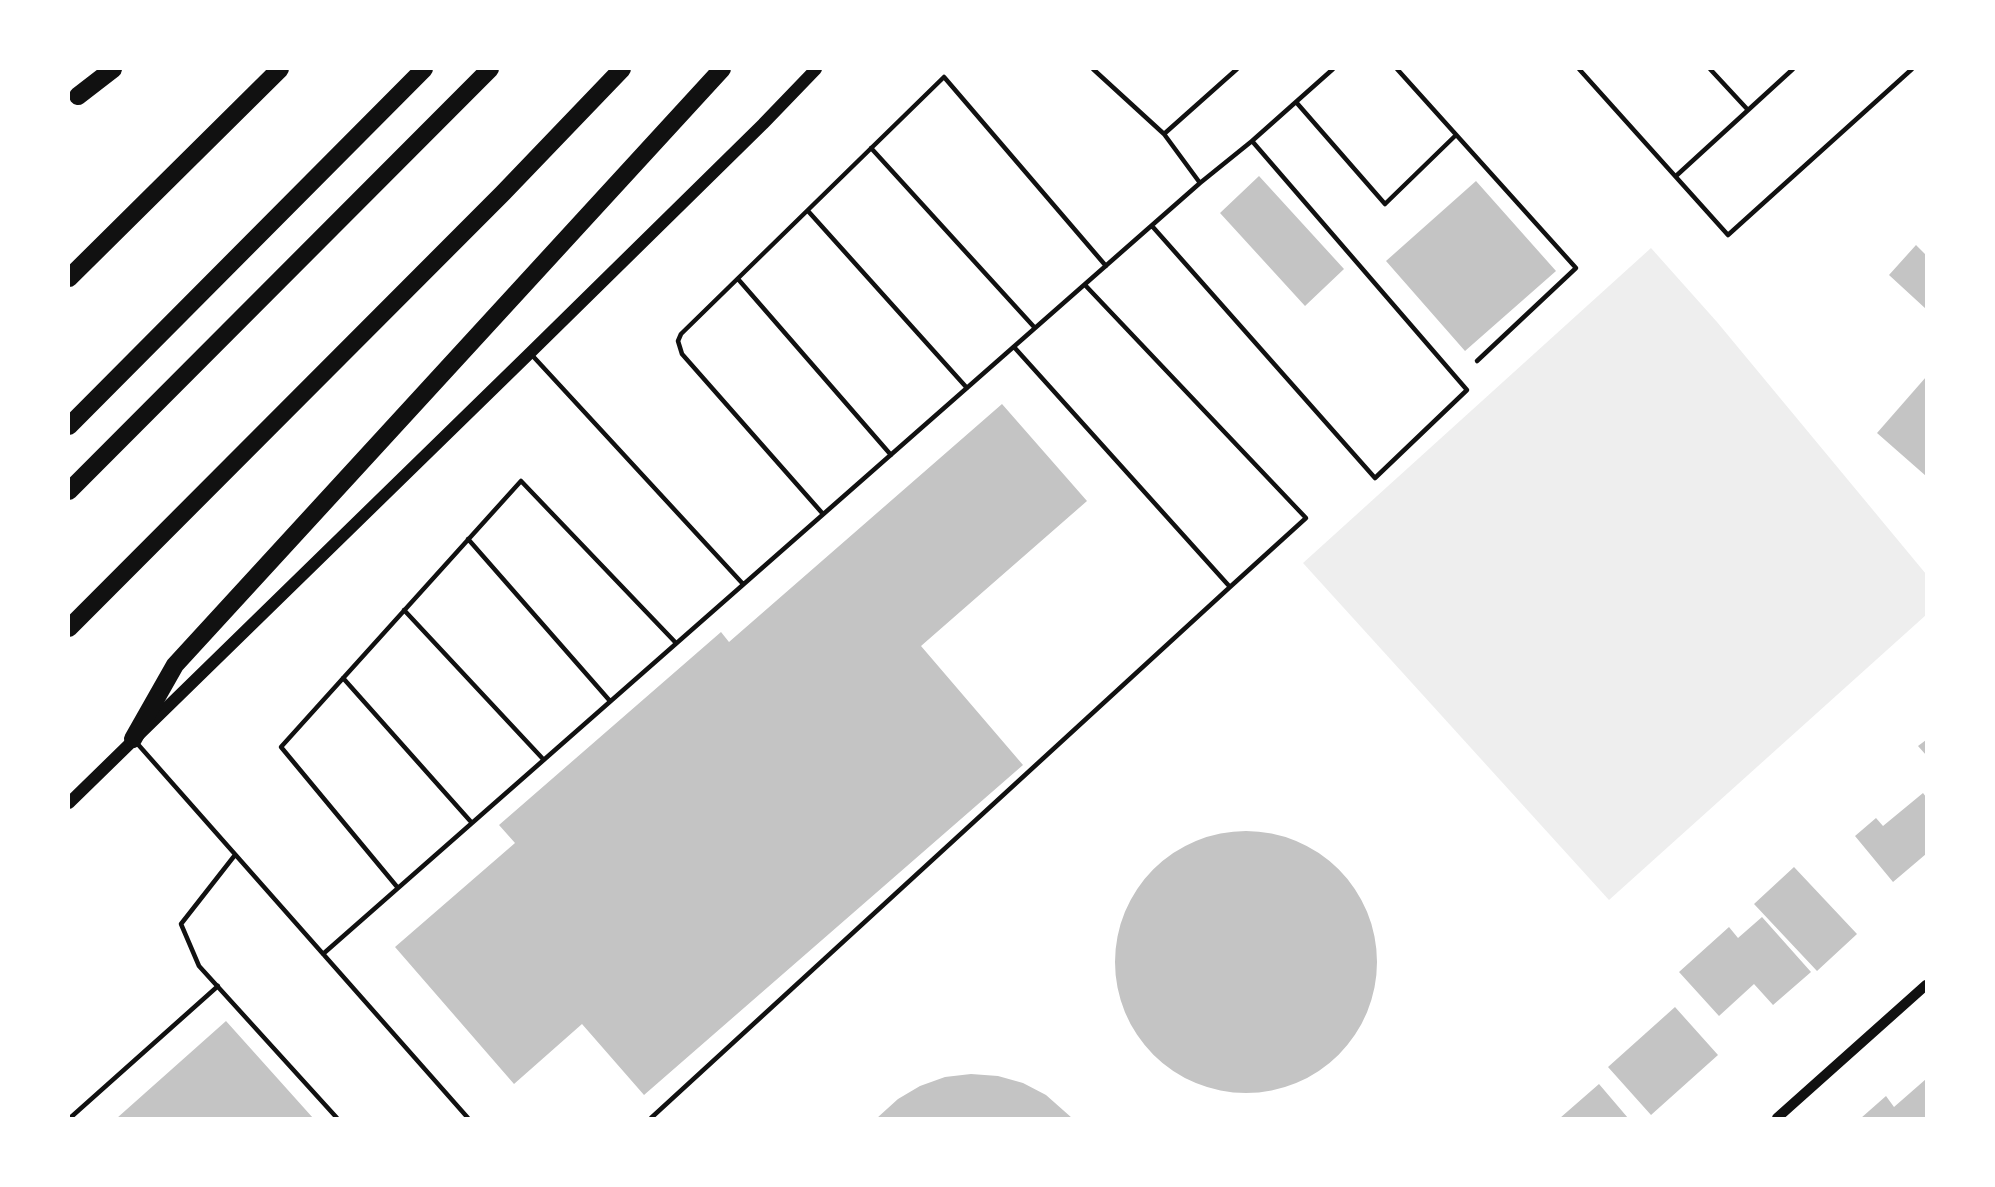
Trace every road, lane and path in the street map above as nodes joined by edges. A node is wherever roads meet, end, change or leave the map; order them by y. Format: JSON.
{"nodes":[{"id":1,"x":105,"y":69,"type":"edge"},
{"id":2,"x":113,"y":69,"type":"edge"},
{"id":3,"x":280,"y":69,"type":"edge"},
{"id":4,"x":424,"y":69,"type":"edge"},
{"id":5,"x":490,"y":69,"type":"edge"},
{"id":6,"x":622,"y":69,"type":"edge"},
{"id":7,"x":722,"y":69,"type":"edge"},
{"id":8,"x":816,"y":69,"type":"edge"},
{"id":9,"x":1093,"y":69,"type":"edge"},
{"id":10,"x":1237,"y":69,"type":"edge"},
{"id":11,"x":1332,"y":69,"type":"edge"},
{"id":12,"x":1397,"y":69,"type":"edge"},
{"id":13,"x":1579,"y":69,"type":"edge"},
{"id":14,"x":1710,"y":69,"type":"edge"},
{"id":15,"x":1793,"y":69,"type":"edge"},
{"id":16,"x":1912,"y":69,"type":"edge"},
{"id":17,"x":74,"y":100,"type":"edge"},
{"id":18,"x":1296,"y":102,"type":"junction"},
{"id":19,"x":1748,"y":110,"type":"junction"},
{"id":20,"x":1164,"y":134,"type":"junction"},
{"id":21,"x":1456,"y":135,"type":"junction"},
{"id":22,"x":1252,"y":141,"type":"junction"},
{"id":23,"x":871,"y":148,"type":"junction"},
{"id":24,"x":1676,"y":176,"type":"junction"},
{"id":25,"x":1200,"y":183,"type":"junction"},
{"id":26,"x":808,"y":211,"type":"junction"},
{"id":27,"x":1152,"y":226,"type":"junction"},
{"id":28,"x":1106,"y":266,"type":"junction"},
{"id":29,"x":69,"y":278,"type":"edge"},
{"id":30,"x":738,"y":279,"type":"junction"},
{"id":31,"x":1085,"y":285,"type":"junction"},
{"id":32,"x":1035,"y":328,"type":"junction"},
{"id":33,"x":1014,"y":347,"type":"junction"},
{"id":34,"x":530,"y":353,"type":"junction"},
{"id":35,"x":1478,"y":361,"type":"dead end"},
{"id":36,"x":967,"y":388,"type":"junction"},
{"id":37,"x":69,"y":426,"type":"edge"},
{"id":38,"x":891,"y":455,"type":"junction"},
{"id":39,"x":69,"y":491,"type":"edge"},
{"id":40,"x":823,"y":514,"type":"junction"},
{"id":41,"x":468,"y":539,"type":"junction"},
{"id":42,"x":743,"y":584,"type":"junction"},
{"id":43,"x":1230,"y":587,"type":"junction"},
{"id":44,"x":87,"y":610,"type":"junction"},
{"id":45,"x":404,"y":610,"type":"junction"},
{"id":46,"x":69,"y":628,"type":"edge"},
{"id":47,"x":69,"y":642,"type":"edge"},
{"id":48,"x":676,"y":643,"type":"junction"},
{"id":49,"x":343,"y":678,"type":"junction"},
{"id":50,"x":610,"y":701,"type":"junction"},
{"id":51,"x":133,"y":739,"type":"junction"},
{"id":52,"x":543,"y":759,"type":"junction"},
{"id":53,"x":69,"y":803,"type":"edge"},
{"id":54,"x":472,"y":823,"type":"junction"},
{"id":55,"x":235,"y":855,"type":"junction"},
{"id":56,"x":398,"y":888,"type":"junction"},
{"id":57,"x":323,"y":954,"type":"junction"},
{"id":58,"x":1926,"y":985,"type":"edge"},
{"id":59,"x":218,"y":986,"type":"junction"},
{"id":60,"x":70,"y":1118,"type":"edge"},
{"id":61,"x":337,"y":1118,"type":"edge"},
{"id":62,"x":468,"y":1118,"type":"edge"},
{"id":63,"x":651,"y":1118,"type":"edge"},
{"id":64,"x":1777,"y":1118,"type":"edge"}],
"edges":[{"from":1,"to":17,"type":"main road"},
{"from":2,"to":17,"type":"highway"},
{"from":3,"to":29,"type":"highway"},
{"from":4,"to":37,"type":"highway"},
{"from":5,"to":39,"type":"highway"},
{"from":6,"to":44,"type":"highway"},
{"from":7,"to":51,"type":"highway"},
{"from":8,"to":34,"type":"main road"},
{"from":9,"to":20,"type":"lane"},
{"from":10,"to":20,"type":"lane"},
{"from":11,"to":18,"type":"lane"},
{"from":12,"to":21,"type":"lane"},
{"from":13,"to":24,"type":"lane"},
{"from":14,"to":19,"type":"lane"},
{"from":15,"to":19,"type":"lane"},
{"from":16,"to":24,"type":"lane"},
{"from":18,"to":21,"type":"lane"},
{"from":18,"to":22,"type":"lane"},
{"from":19,"to":24,"type":"lane"},
{"from":20,"to":25,"type":"lane"},
{"from":21,"to":35,"type":"lane"},
{"from":22,"to":25,"type":"lane"},
{"from":22,"to":27,"type":"lane"},
{"from":23,"to":26,"type":"lane"},
{"from":23,"to":28,"type":"lane"},
{"from":23,"to":32,"type":"lane"},
{"from":25,"to":27,"type":"lane"},
{"from":26,"to":30,"type":"lane"},
{"from":26,"to":36,"type":"lane"},
{"from":27,"to":28,"type":"lane"},
{"from":28,"to":31,"type":"lane"},
{"from":30,"to":38,"type":"lane"},
{"from":30,"to":40,"type":"lane"},
{"from":31,"to":32,"type":"lane"},
{"from":31,"to":43,"type":"lane"},
{"from":32,"to":33,"type":"lane"},
{"from":33,"to":36,"type":"lane"},
{"from":33,"to":43,"type":"lane"},
{"from":34,"to":42,"type":"lane"},
{"from":34,"to":51,"type":"main road"},
{"from":36,"to":38,"type":"lane"},
{"from":38,"to":40,"type":"lane"},
{"from":40,"to":42,"type":"lane"},
{"from":41,"to":45,"type":"lane"},
{"from":41,"to":48,"type":"lane"},
{"from":41,"to":50,"type":"lane"},
{"from":42,"to":48,"type":"lane"},
{"from":43,"to":63,"type":"lane"},
{"from":44,"to":46,"type":"highway"},
{"from":44,"to":47,"type":"highway"},
{"from":45,"to":49,"type":"lane"},
{"from":45,"to":52,"type":"lane"},
{"from":48,"to":50,"type":"lane"},
{"from":49,"to":54,"type":"lane"},
{"from":49,"to":56,"type":"lane"},
{"from":50,"to":52,"type":"lane"},
{"from":51,"to":53,"type":"main road"},
{"from":51,"to":55,"type":"lane"},
{"from":52,"to":54,"type":"lane"},
{"from":54,"to":56,"type":"lane"},
{"from":55,"to":57,"type":"lane"},
{"from":55,"to":59,"type":"lane"},
{"from":56,"to":57,"type":"lane"},
{"from":57,"to":62,"type":"lane"},
{"from":58,"to":64,"type":"street"},
{"from":59,"to":60,"type":"lane"},
{"from":59,"to":61,"type":"lane"}]}
